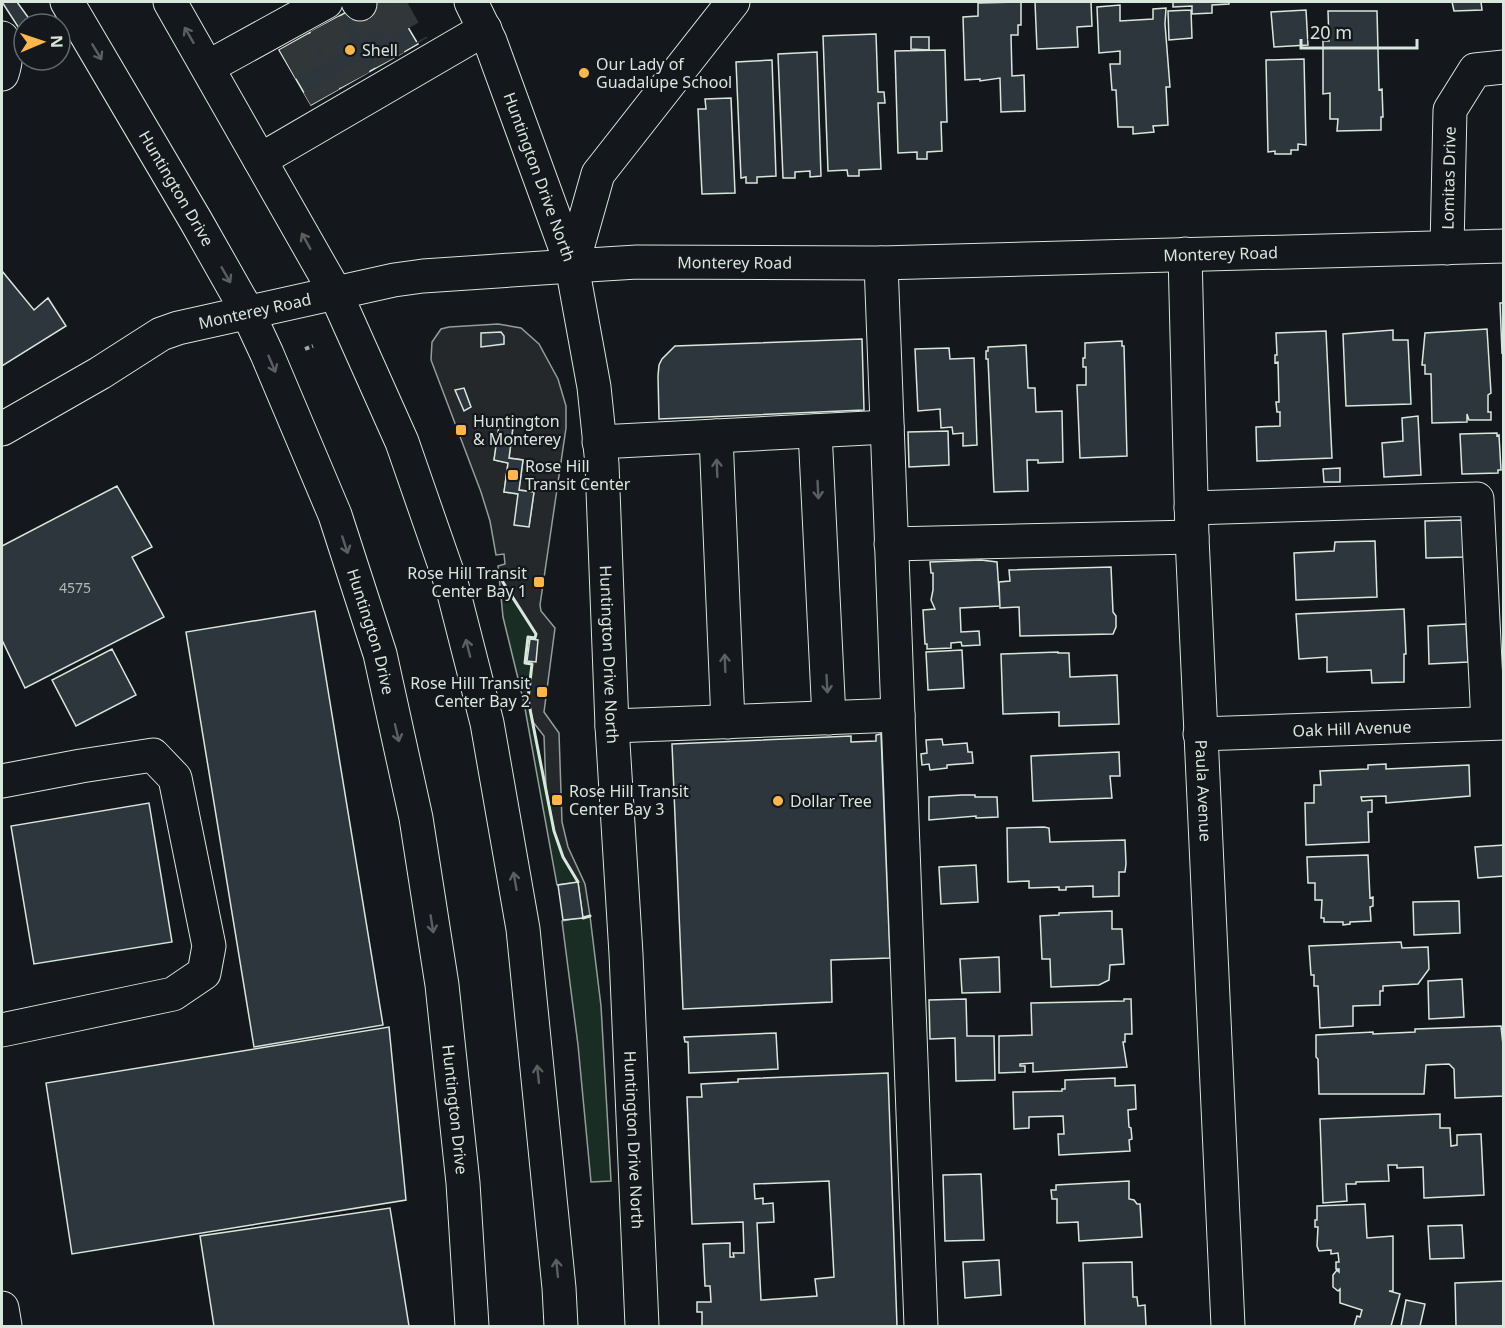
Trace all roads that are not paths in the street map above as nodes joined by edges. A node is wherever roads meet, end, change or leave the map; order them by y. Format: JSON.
{"nodes":[{"id":1,"x":67,"y":2,"type":"edge"},
{"id":2,"x":170,"y":2,"type":"edge"},
{"id":3,"x":733,"y":2,"type":"edge"},
{"id":4,"x":322,"y":11,"type":"edge"},
{"id":5,"x":478,"y":15,"type":"edge"},
{"id":6,"x":2,"y":38,"type":"edge"},
{"id":7,"x":208,"y":67,"type":"junction"},
{"id":8,"x":1503,"y":67,"type":"edge"},
{"id":9,"x":2,"y":74,"type":"edge"},
{"id":10,"x":260,"y":160,"type":"junction"},
{"id":11,"x":1503,"y":246,"type":"edge"},
{"id":12,"x":1447,"y":248,"type":"junction"},
{"id":13,"x":1185,"y":254,"type":"junction"},
{"id":14,"x":881,"y":263,"type":"junction"},
{"id":15,"x":572,"y":266,"type":"junction"},
{"id":16,"x":335,"y":292,"type":"junction"},
{"id":17,"x":247,"y":312,"type":"junction"},
{"id":18,"x":887,"y":427,"type":"junction"},
{"id":19,"x":2,"y":429,"type":"edge"},
{"id":20,"x":815,"y":431,"type":"junction"},
{"id":21,"x":716,"y":436,"type":"junction"},
{"id":22,"x":599,"y":442,"type":"junction"},
{"id":23,"x":1191,"y":522,"type":"junction"},
{"id":24,"x":891,"y":544,"type":"junction"},
{"id":25,"x":898,"y":715,"type":"junction"},
{"id":26,"x":829,"y":718,"type":"junction"},
{"id":27,"x":728,"y":722,"type":"junction"},
{"id":28,"x":1496,"y":723,"type":"edge"},
{"id":29,"x":612,"y":726,"type":"junction"},
{"id":30,"x":1200,"y":734,"type":"junction"},
{"id":31,"x":2,"y":782,"type":"edge"},
{"id":32,"x":2,"y":1030,"type":"edge"},
{"id":33,"x":2,"y":1308,"type":"edge"},
{"id":34,"x":4,"y":1326,"type":"edge"},
{"id":35,"x":472,"y":1326,"type":"edge"},
{"id":36,"x":561,"y":1326,"type":"edge"},
{"id":37,"x":642,"y":1326,"type":"edge"},
{"id":38,"x":921,"y":1326,"type":"edge"},
{"id":39,"x":1227,"y":1326,"type":"edge"}],
"edges":[{"from":1,"to":17,"type":"street","name":"Huntington Drive","one_way":true},
{"from":7,"to":2,"type":"street","one_way":true},
{"from":3,"to":15,"type":"street"},
{"from":4,"to":7,"type":"street"},
{"from":5,"to":10,"type":"street"},
{"from":5,"to":15,"type":"street","name":"Huntington Drive North"},
{"from":6,"to":9,"type":"street"},
{"from":7,"to":10,"type":"street"},
{"from":8,"to":12,"type":"street","name":"Lomitas Drive"},
{"from":16,"to":10,"type":"street","one_way":true},
{"from":11,"to":12,"type":"street","name":"Monterey Road"},
{"from":12,"to":13,"type":"street","name":"Monterey Road"},
{"from":13,"to":14,"type":"street","name":"Monterey Road"},
{"from":13,"to":23,"type":"street","name":"Paula Avenue"},
{"from":14,"to":15,"type":"street","name":"Monterey Road"},
{"from":14,"to":18,"type":"street"},
{"from":15,"to":16,"type":"street","name":"Monterey Road"},
{"from":15,"to":22,"type":"street","name":"Huntington Drive North"},
{"from":16,"to":17,"type":"street","name":"Monterey Road"},
{"from":36,"to":16,"type":"street","one_way":true},
{"from":17,"to":19,"type":"street","name":"Monterey Road"},
{"from":17,"to":35,"type":"street","name":"Huntington Drive","one_way":true},
{"from":18,"to":20,"type":"street"},
{"from":18,"to":24,"type":"street"},
{"from":20,"to":21,"type":"street"},
{"from":20,"to":26,"type":"street","one_way":true},
{"from":21,"to":22,"type":"street"},
{"from":27,"to":21,"type":"street","one_way":true},
{"from":22,"to":29,"type":"street","name":"Huntington Drive North"},
{"from":23,"to":24,"type":"street"},
{"from":23,"to":28,"type":"street"},
{"from":23,"to":30,"type":"street","name":"Paula Avenue"},
{"from":24,"to":25,"type":"street"},
{"from":25,"to":26,"type":"street"},
{"from":25,"to":38,"type":"street"},
{"from":26,"to":27,"type":"street"},
{"from":27,"to":29,"type":"street"},
{"from":28,"to":30,"type":"street","name":"Oak Hill Avenue"},
{"from":29,"to":37,"type":"street","name":"Huntington Drive North"},
{"from":30,"to":39,"type":"street","name":"Paula Avenue"},
{"from":31,"to":32,"type":"street"},
{"from":33,"to":34,"type":"street"}]}
